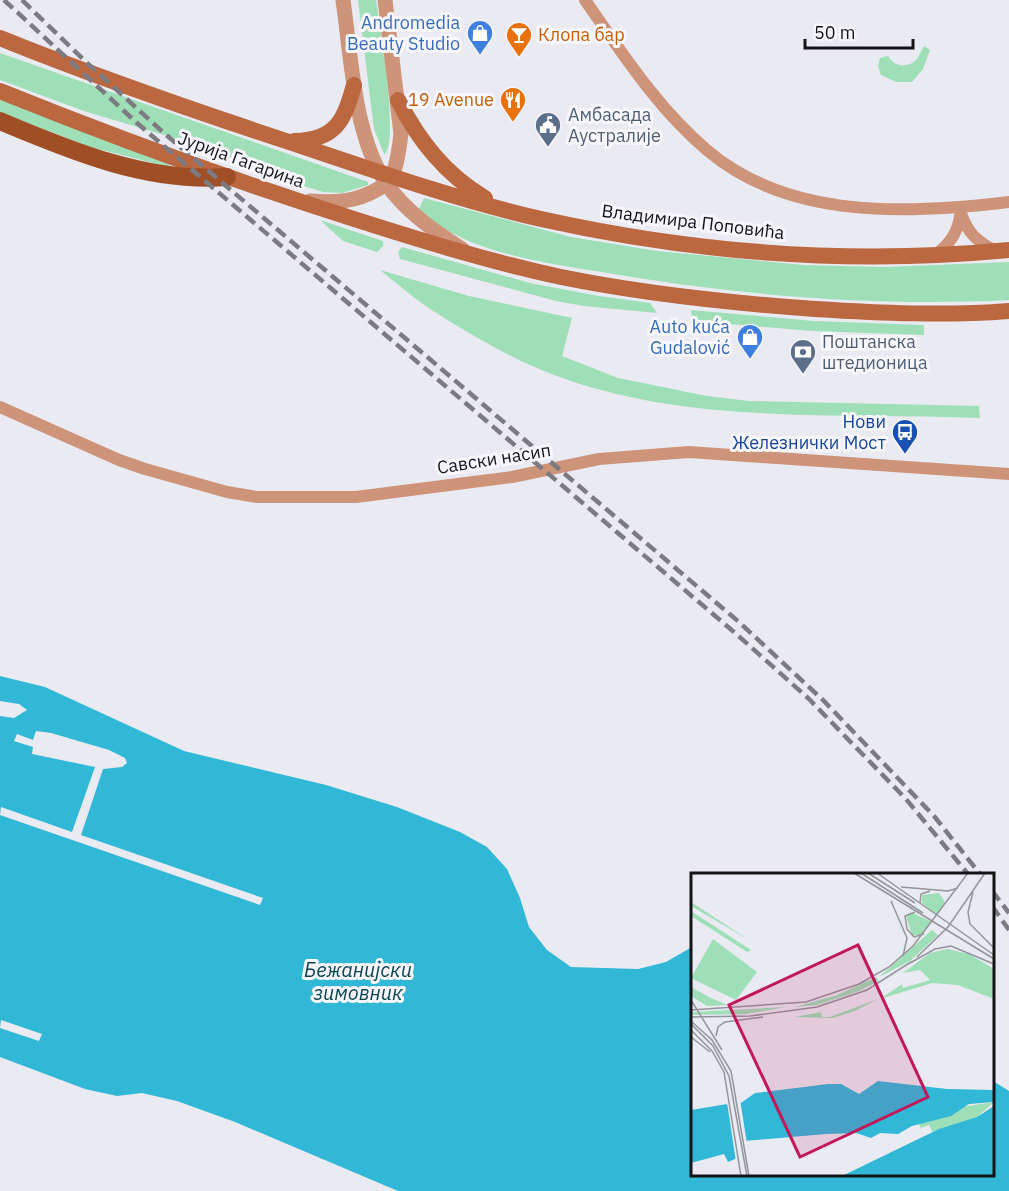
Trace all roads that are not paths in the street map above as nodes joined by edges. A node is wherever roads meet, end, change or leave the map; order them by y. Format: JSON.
{"nodes":[{"id":1,"x":343,"y":0,"type":"edge"},
{"id":2,"x":385,"y":0,"type":"edge"},
{"id":3,"x":585,"y":0,"type":"edge"},
{"id":4,"x":0,"y":38,"type":"edge"},
{"id":5,"x":354,"y":85,"type":"junction"},
{"id":6,"x":0,"y":91,"type":"edge"},
{"id":7,"x":398,"y":100,"type":"junction"},
{"id":8,"x":0,"y":121,"type":"edge"},
{"id":9,"x":287,"y":141,"type":"junction"},
{"id":10,"x":227,"y":177,"type":"junction"},
{"id":11,"x":386,"y":177,"type":"junction"},
{"id":12,"x":292,"y":200,"type":"junction"},
{"id":13,"x":1009,"y":202,"type":"edge"},
{"id":14,"x":504,"y":210,"type":"junction"},
{"id":15,"x":961,"y":210,"type":"junction"},
{"id":16,"x":1003,"y":251,"type":"edge"},
{"id":17,"x":473,"y":255,"type":"junction"},
{"id":18,"x":935,"y":255,"type":"junction"},
{"id":19,"x":1009,"y":311,"type":"edge"},
{"id":20,"x":0,"y":408,"type":"edge"},
{"id":21,"x":1009,"y":474,"type":"edge"}],
"edges":[{"from":1,"to":5,"type":"street"},
{"from":2,"to":7,"type":"street"},
{"from":3,"to":15,"type":"street"},
{"from":4,"to":9,"type":"main road","name":"Јурија Гагарина"},
{"from":5,"to":9,"type":"main road"},
{"from":5,"to":11,"type":"street"},
{"from":6,"to":10,"type":"main road","name":"Јурија Гагарина"},
{"from":7,"to":11,"type":"street"},
{"from":7,"to":14,"type":"main road"},
{"from":8,"to":10,"type":"main road"},
{"from":9,"to":11,"type":"main road","name":"Јурија Гагарина"},
{"from":10,"to":12,"type":"main road","name":"Јурија Гагарина"},
{"from":11,"to":12,"type":"street"},
{"from":11,"to":14,"type":"main road","name":"Владимира Поповића"},
{"from":11,"to":17,"type":"street"},
{"from":12,"to":17,"type":"main road","name":"Јурија Гагарина"},
{"from":13,"to":15,"type":"street"},
{"from":14,"to":18,"type":"main road","name":"Владимира Поповића"},
{"from":15,"to":16,"type":"street"},
{"from":15,"to":18,"type":"street"},
{"from":16,"to":18,"type":"main road","name":"Владимира Поповића"},
{"from":17,"to":19,"type":"main road"},
{"from":20,"to":21,"type":"street","name":"Савски насип"}]}
